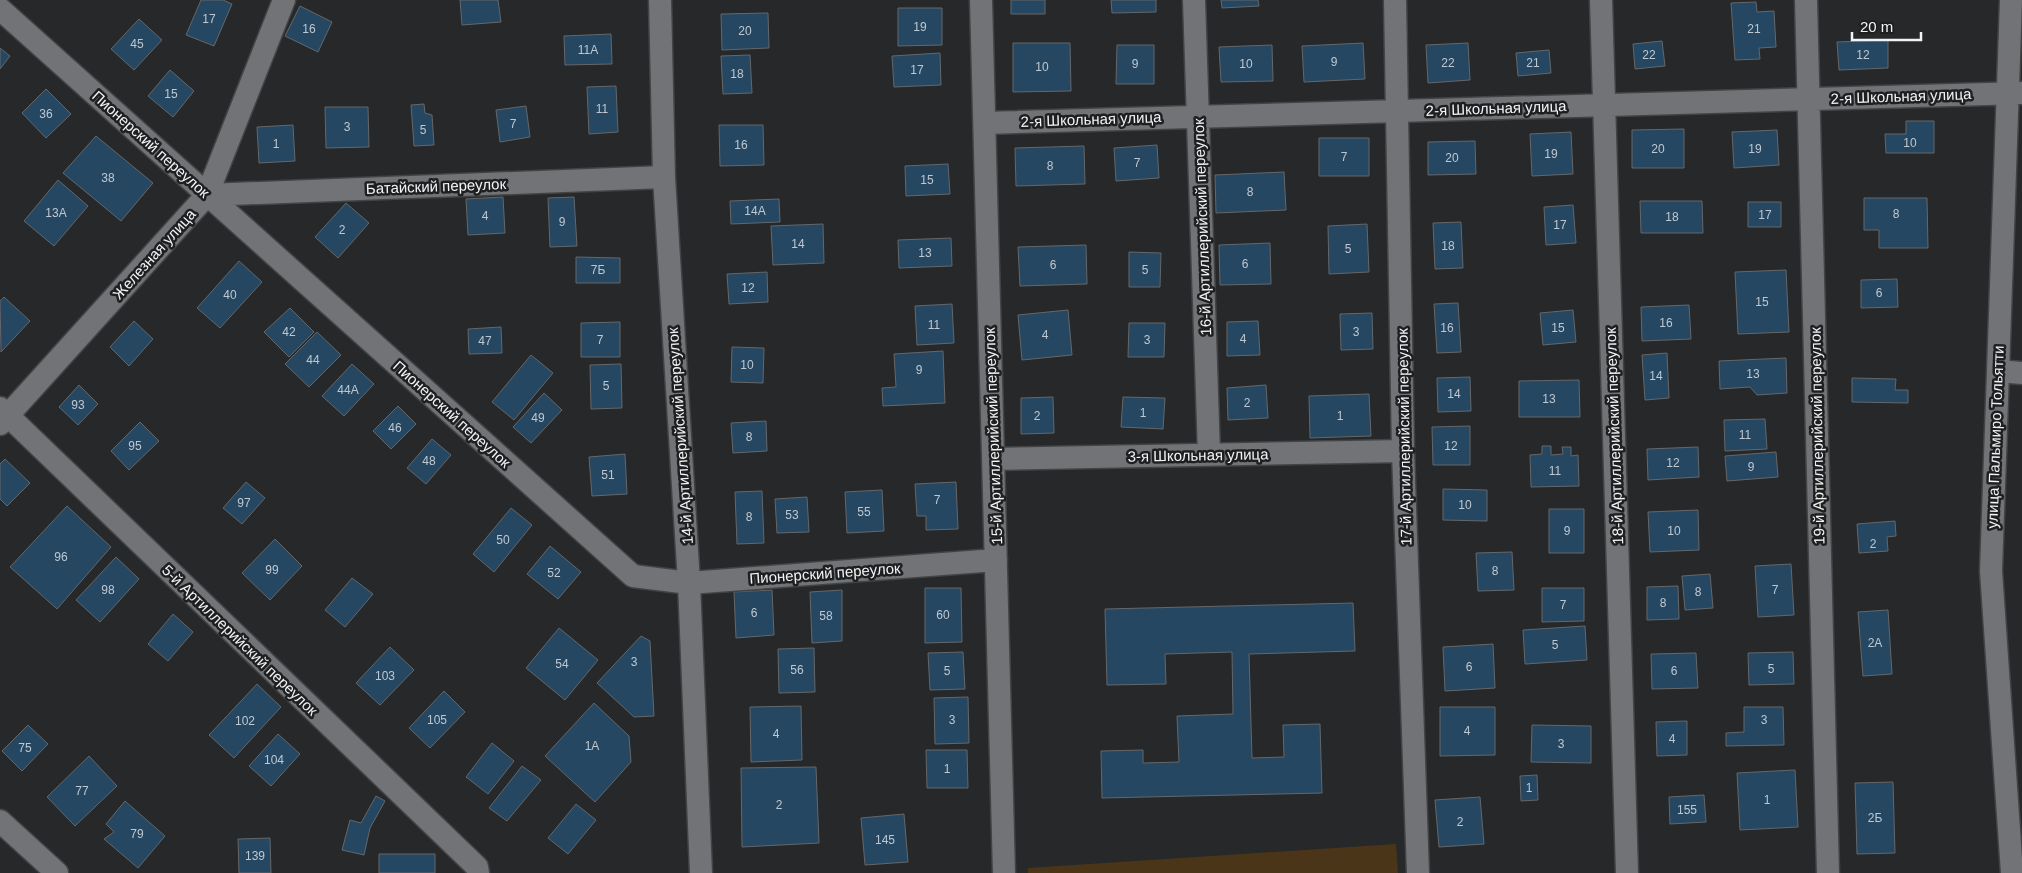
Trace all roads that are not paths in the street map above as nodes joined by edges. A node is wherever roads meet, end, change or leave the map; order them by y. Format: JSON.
{"nodes":[{"id":1,"x":284,"y":0,"type":"edge"},
{"id":2,"x":660,"y":0,"type":"edge"},
{"id":3,"x":981,"y":0,"type":"edge"},
{"id":4,"x":1194,"y":0,"type":"edge"},
{"id":5,"x":1395,"y":0,"type":"edge"},
{"id":6,"x":1602,"y":0,"type":"edge"},
{"id":7,"x":1806,"y":0,"type":"edge"},
{"id":8,"x":2011,"y":0,"type":"edge"},
{"id":9,"x":0,"y":9,"type":"edge"},
{"id":10,"x":2015,"y":93,"type":"edge"},
{"id":11,"x":1808,"y":98,"type":"junction"},
{"id":12,"x":1605,"y":104,"type":"junction"},
{"id":13,"x":1399,"y":110,"type":"junction"},
{"id":14,"x":1198,"y":116,"type":"junction"},
{"id":15,"x":985,"y":123,"type":"junction"},
{"id":16,"x":664,"y":177,"type":"junction"},
{"id":17,"x":208,"y":195,"type":"junction"},
{"id":18,"x":1998,"y":371,"type":"junction"},
{"id":19,"x":2022,"y":373,"type":"edge"},
{"id":20,"x":3,"y":416,"type":"edge"},
{"id":21,"x":1403,"y":451,"type":"junction"},
{"id":22,"x":1209,"y":454,"type":"junction"},
{"id":23,"x":993,"y":459,"type":"junction"},
{"id":24,"x":996,"y":560,"type":"junction"},
{"id":25,"x":689,"y":582,"type":"junction"},
{"id":26,"x":0,"y":821,"type":"edge"},
{"id":27,"x":57,"y":873,"type":"edge"},
{"id":28,"x":478,"y":873,"type":"edge"},
{"id":29,"x":701,"y":873,"type":"edge"},
{"id":30,"x":1004,"y":873,"type":"edge"},
{"id":31,"x":1418,"y":873,"type":"edge"},
{"id":32,"x":1627,"y":873,"type":"edge"},
{"id":33,"x":1828,"y":873,"type":"edge"},
{"id":34,"x":2012,"y":873,"type":"edge"}],
"edges":[{"from":1,"to":17,"type":"street","name":"Железная улица"},
{"from":2,"to":16,"type":"street","name":"14-й Артиллерийский переулок"},
{"from":3,"to":15,"type":"street","name":"15-й Артиллерийский переулок"},
{"from":4,"to":14,"type":"street","name":"16-й Артиллерийский переулок"},
{"from":5,"to":13,"type":"street","name":"17-й Артиллерийский переулок"},
{"from":6,"to":12,"type":"street","name":"18-й Артиллерийский переулок"},
{"from":7,"to":11,"type":"street","name":"19-й Артиллерийский переулок"},
{"from":8,"to":10,"type":"street","name":"улица Пальмиро Тольятти"},
{"from":9,"to":17,"type":"street","name":"Пионерский переулок"},
{"from":10,"to":11,"type":"street","name":"2-я Школьная улица"},
{"from":10,"to":18,"type":"street","name":"улица Пальмиро Тольятти"},
{"from":11,"to":12,"type":"street","name":"2-я Школьная улица"},
{"from":11,"to":33,"type":"street","name":"19-й Артиллерийский переулок"},
{"from":12,"to":13,"type":"street","name":"2-я Школьная улица"},
{"from":12,"to":32,"type":"street","name":"18-й Артиллерийский переулок"},
{"from":13,"to":14,"type":"street","name":"2-я Школьная улица"},
{"from":13,"to":21,"type":"street","name":"17-й Артиллерийский переулок"},
{"from":14,"to":15,"type":"street","name":"2-я Школьная улица"},
{"from":14,"to":22,"type":"street","name":"16-й Артиллерийский переулок"},
{"from":15,"to":23,"type":"street","name":"15-й Артиллерийский переулок"},
{"from":16,"to":17,"type":"street","name":"Батайский переулок"},
{"from":16,"to":25,"type":"street","name":"14-й Артиллерийский переулок"},
{"from":17,"to":20,"type":"street","name":"Железная улица"},
{"from":17,"to":25,"type":"street","name":"Пионерский переулок"},
{"from":18,"to":19,"type":"street"},
{"from":18,"to":34,"type":"street","name":"улица Пальмиро Тольятти"},
{"from":20,"to":28,"type":"street","name":"5-й Артиллерийский переулок"},
{"from":21,"to":22,"type":"street","name":"3-я Школьная улица"},
{"from":21,"to":31,"type":"street","name":"17-й Артиллерийский переулок"},
{"from":22,"to":23,"type":"street","name":"3-я Школьная улица"},
{"from":23,"to":24,"type":"street","name":"15-й Артиллерийский переулок"},
{"from":24,"to":25,"type":"street","name":"Пионерский переулок"},
{"from":24,"to":30,"type":"street","name":"15-й Артиллерийский переулок"},
{"from":25,"to":29,"type":"street","name":"14-й Артиллерийский переулок"},
{"from":26,"to":27,"type":"street"}]}
